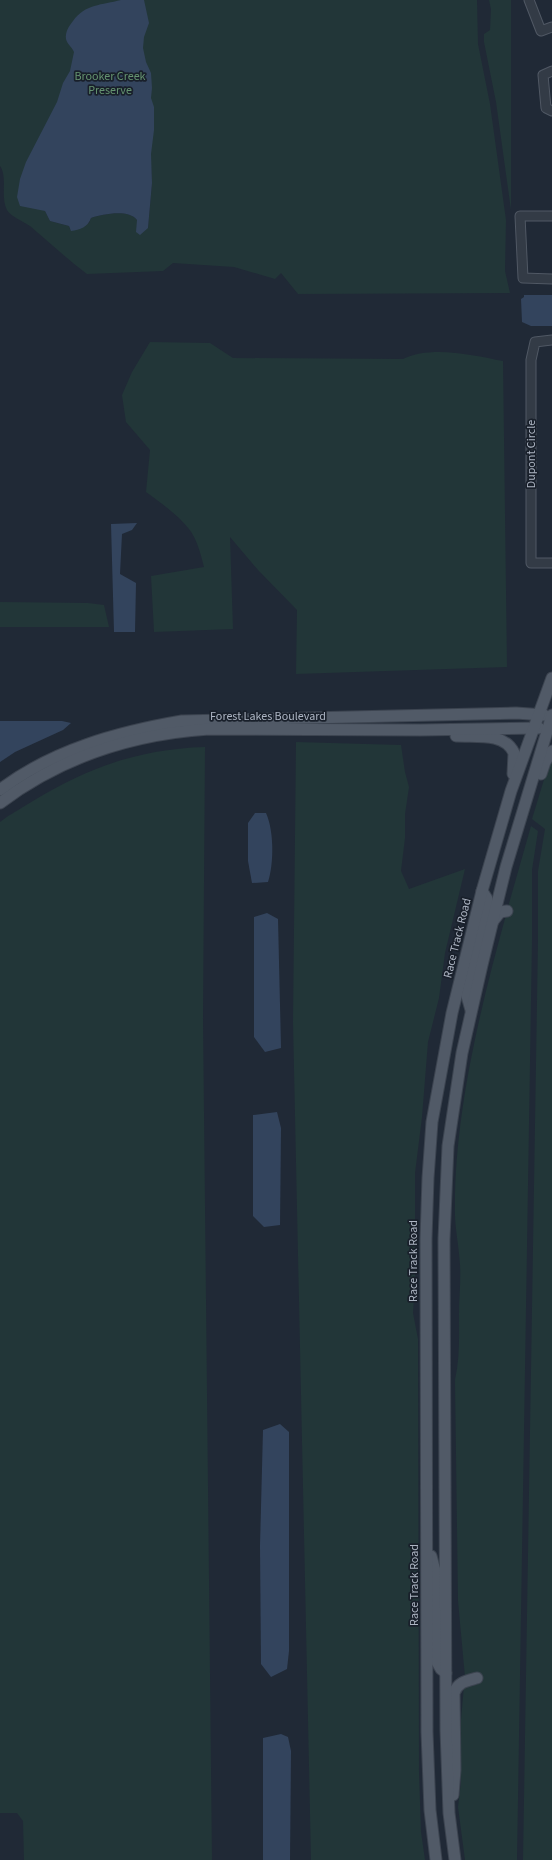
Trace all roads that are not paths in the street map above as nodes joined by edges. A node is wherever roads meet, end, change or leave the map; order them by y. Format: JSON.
{"nodes":[{"id":1,"x":529,"y":0,"type":"edge"},
{"id":2,"x":552,"y":27,"type":"edge"},
{"id":3,"x":552,"y":71,"type":"edge"},
{"id":4,"x":552,"y":111,"type":"edge"},
{"id":5,"x":552,"y":216,"type":"edge"},
{"id":6,"x":552,"y":279,"type":"edge"},
{"id":7,"x":552,"y":340,"type":"edge"},
{"id":8,"x":552,"y":563,"type":"edge"},
{"id":9,"x":552,"y":678,"type":"edge"},
{"id":10,"x":538,"y":714,"type":"junction"},
{"id":11,"x":552,"y":716,"type":"edge"},
{"id":12,"x":534,"y":728,"type":"junction"},
{"id":13,"x":550,"y":728,"type":"edge"},
{"id":14,"x":312,"y":729,"type":"junction"},
{"id":15,"x":552,"y":751,"type":"edge"},
{"id":16,"x":0,"y":790,"type":"edge"},
{"id":17,"x":511,"y":791,"type":"junction"},
{"id":18,"x":0,"y":803,"type":"edge"},
{"id":19,"x":482,"y":891,"type":"junction"},
{"id":20,"x":499,"y":895,"type":"junction"},
{"id":21,"x":507,"y":911,"type":"dead end"},
{"id":22,"x":492,"y":923,"type":"junction"},
{"id":23,"x":472,"y":1011,"type":"junction"},
{"id":24,"x":427,"y":1546,"type":"junction"},
{"id":25,"x":446,"y":1673,"type":"junction"},
{"id":26,"x":477,"y":1678,"type":"dead end"},
{"id":27,"x":449,"y":1811,"type":"junction"},
{"id":28,"x":436,"y":1860,"type":"edge"},
{"id":29,"x":455,"y":1860,"type":"edge"}],
"edges":[{"from":1,"to":2,"type":"street"},
{"from":3,"to":4,"type":"street"},
{"from":5,"to":6,"type":"street"},
{"from":7,"to":8,"type":"street","name":"Dupont Circle"},
{"from":9,"to":10,"type":"main road","name":"Race Track Road"},
{"from":10,"to":11,"type":"main road","name":"Forest Lakes Boulevard"},
{"from":10,"to":12,"type":"main road","name":"Race Track Road"},
{"from":10,"to":16,"type":"main road","name":"Forest Lakes Boulevard"},
{"from":11,"to":13,"type":"main road"},
{"from":12,"to":13,"type":"main road","name":"Forest Lakes Boulevard"},
{"from":12,"to":14,"type":"main road","name":"Forest Lakes Boulevard"},
{"from":12,"to":17,"type":"main road","name":"Race Track Road"},
{"from":13,"to":20,"type":"main road"},
{"from":14,"to":17,"type":"main road"},
{"from":14,"to":18,"type":"main road","name":"Forest Lakes Boulevard"},
{"from":15,"to":20,"type":"main road"},
{"from":17,"to":19,"type":"main road","name":"Race Track Road"},
{"from":19,"to":23,"type":"main road"},
{"from":19,"to":24,"type":"main road","name":"Race Track Road"},
{"from":20,"to":22,"type":"main road"},
{"from":21,"to":22,"type":"main road"},
{"from":22,"to":23,"type":"main road"},
{"from":23,"to":25,"type":"main road"},
{"from":24,"to":25,"type":"main road"},
{"from":24,"to":28,"type":"main road","name":"Race Track Road"},
{"from":25,"to":27,"type":"main road"},
{"from":26,"to":27,"type":"main road"},
{"from":27,"to":29,"type":"main road"}]}
